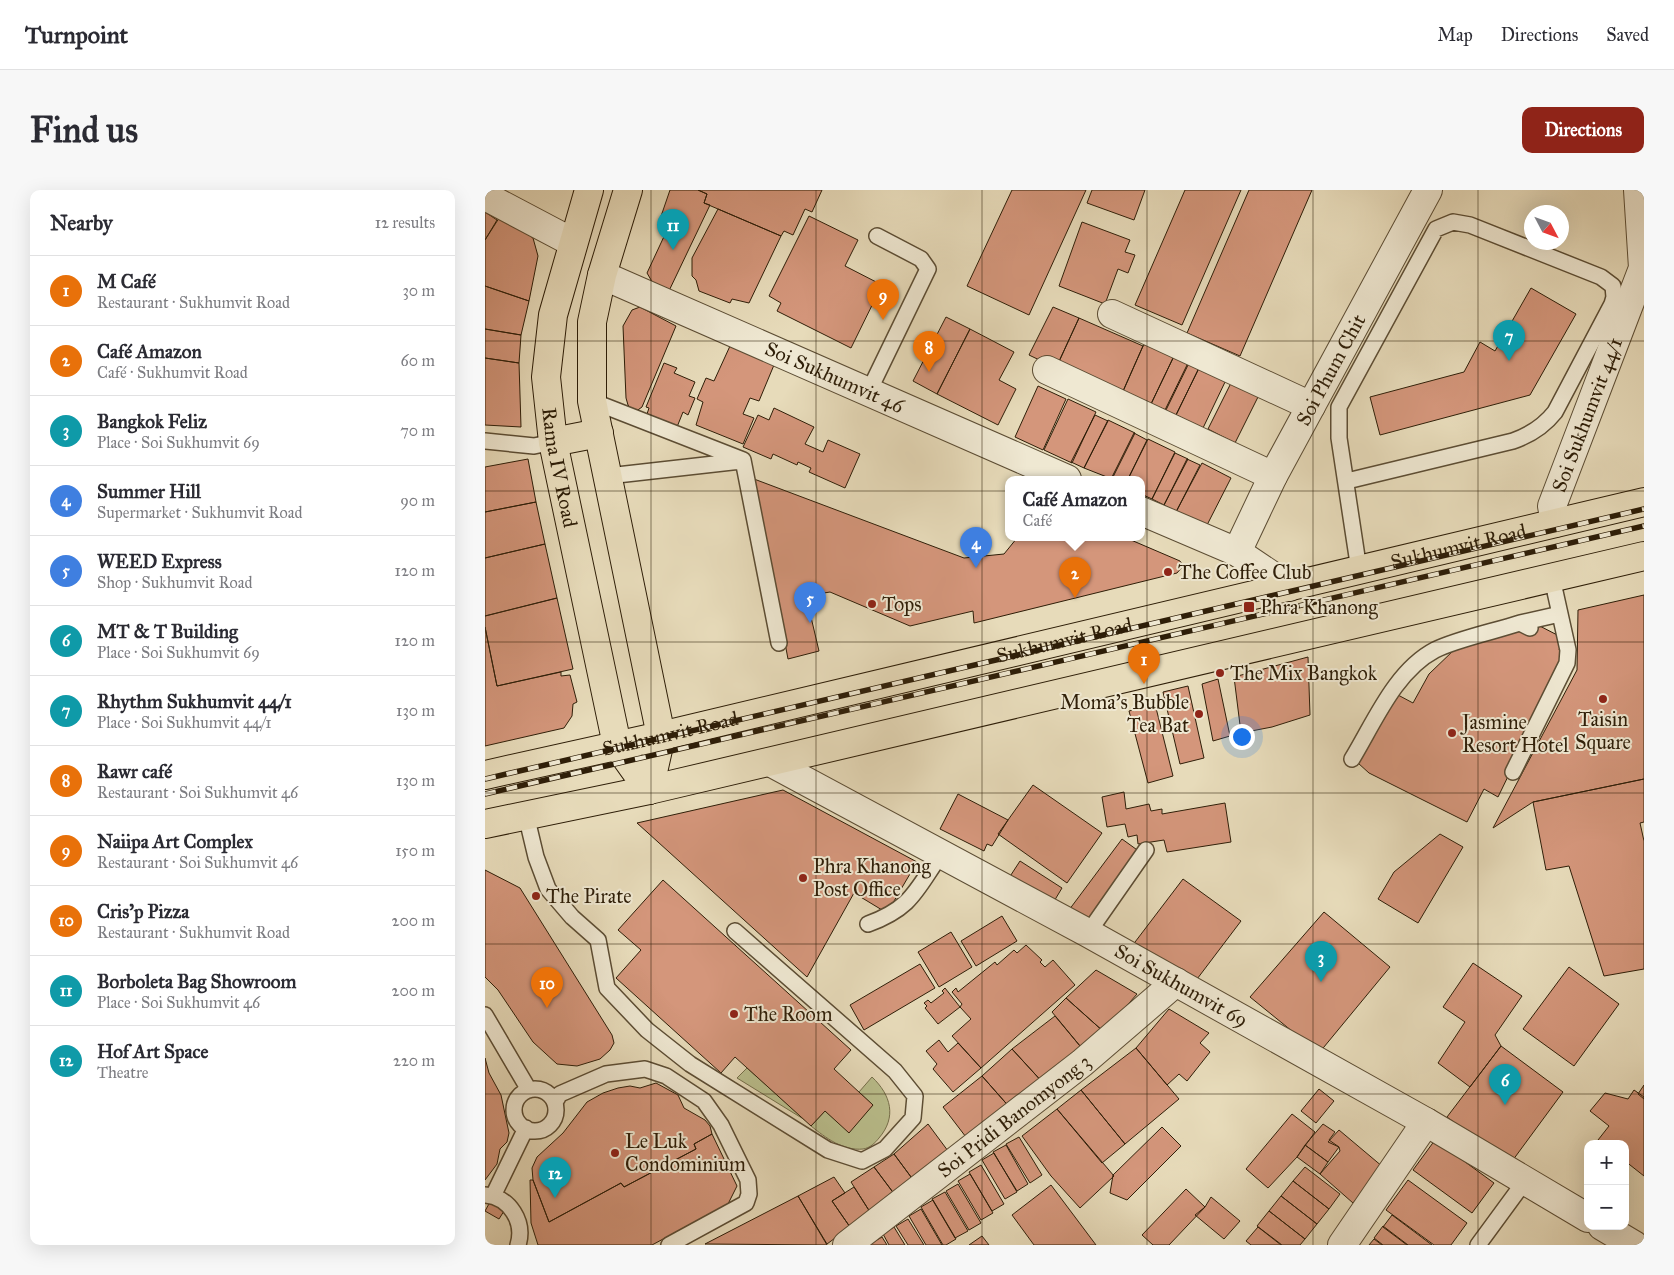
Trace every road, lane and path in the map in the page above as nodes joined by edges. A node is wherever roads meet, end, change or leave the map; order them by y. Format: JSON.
{"nodes":[{"id":1,"x":589,"y":190,"type":"edge"},
{"id":2,"x":628,"y":190,"type":"edge"},
{"id":3,"x":1428,"y":190,"type":"edge"},
{"id":4,"x":1638,"y":190,"type":"edge"},
{"id":5,"x":485,"y":196,"type":"edge"},
{"id":6,"x":877,"y":236,"type":"dead end"},
{"id":7,"x":572,"y":242,"type":"junction"},
{"id":8,"x":602,"y":275,"type":"junction"},
{"id":9,"x":1113,"y":314,"type":"dead end"},
{"id":10,"x":1047,"y":370,"type":"dead end"},
{"id":11,"x":867,"y":393,"type":"junction"},
{"id":12,"x":593,"y":401,"type":"junction"},
{"id":13,"x":1311,"y":406,"type":"junction"},
{"id":14,"x":599,"y":434,"type":"junction"},
{"id":15,"x":485,"y":441,"type":"edge"},
{"id":16,"x":553,"y":442,"type":"junction"},
{"id":17,"x":743,"y":460,"type":"junction"},
{"id":18,"x":608,"y":476,"type":"junction"},
{"id":19,"x":1060,"y":476,"type":"edge"},
{"id":20,"x":1273,"y":476,"type":"junction"},
{"id":21,"x":1347,"y":480,"type":"junction"},
{"id":22,"x":1644,"y":502,"type":"edge"},
{"id":23,"x":1145,"y":513,"type":"edge"},
{"id":24,"x":1555,"y":523,"type":"junction"},
{"id":25,"x":1237,"y":552,"type":"junction"},
{"id":26,"x":1644,"y":556,"type":"edge"},
{"id":27,"x":1359,"y":570,"type":"junction"},
{"id":28,"x":1552,"y":578,"type":"junction"},
{"id":29,"x":1289,"y":587,"type":"junction"},
{"id":30,"x":1560,"y":614,"type":"junction"},
{"id":31,"x":779,"y":643,"type":"dead end"},
{"id":32,"x":661,"y":736,"type":"junction"},
{"id":33,"x":617,"y":745,"type":"junction"},
{"id":34,"x":1352,"y":760,"type":"dead end"},
{"id":35,"x":770,"y":762,"type":"junction"},
{"id":36,"x":1513,"y":772,"type":"dead end"},
{"id":37,"x":485,"y":774,"type":"edge"},
{"id":38,"x":649,"y":790,"type":"junction"},
{"id":39,"x":526,"y":815,"type":"junction"},
{"id":40,"x":485,"y":824,"type":"edge"},
{"id":41,"x":1146,"y":850,"type":"dead end"},
{"id":42,"x":941,"y":854,"type":"junction"},
{"id":43,"x":868,"y":924,"type":"dead end"},
{"id":44,"x":735,"y":931,"type":"dead end"},
{"id":45,"x":1088,"y":932,"type":"junction"},
{"id":46,"x":1176,"y":982,"type":"junction"},
{"id":47,"x":485,"y":1015,"type":"edge"},
{"id":48,"x":529,"y":1090,"type":"junction"},
{"id":49,"x":555,"y":1102,"type":"junction"},
{"id":50,"x":1426,"y":1122,"type":"junction"},
{"id":51,"x":526,"y":1128,"type":"junction"},
{"id":52,"x":1525,"y":1181,"type":"junction"},
{"id":53,"x":489,"y":1195,"type":"edge"},
{"id":54,"x":1584,"y":1216,"type":"edge"},
{"id":55,"x":1609,"y":1230,"type":"edge"},
{"id":56,"x":518,"y":1245,"type":"edge"},
{"id":57,"x":669,"y":1245,"type":"edge"},
{"id":58,"x":847,"y":1245,"type":"edge"},
{"id":59,"x":1342,"y":1245,"type":"edge"},
{"id":60,"x":1478,"y":1245,"type":"edge"},
{"id":61,"x":1634,"y":1245,"type":"edge"}],
"edges":[{"from":1,"to":7,"type":"main road","name":"Rama IV Road"},
{"from":2,"to":8,"type":"main road"},
{"from":3,"to":13,"type":"street","name":"Soi Phum Chit"},
{"from":4,"to":24,"type":"street","name":"Soi Sukhumvit 44/1"},
{"from":5,"to":7,"type":"street"},
{"from":6,"to":11,"type":"lane"},
{"from":7,"to":16,"type":"main road","name":"Rama IV Road"},
{"from":8,"to":11,"type":"street","name":"Soi Sukhumvit 46"},
{"from":8,"to":12,"type":"main road"},
{"from":9,"to":13,"type":"street"},
{"from":10,"to":20,"type":"street"},
{"from":11,"to":19,"type":"street","name":"Soi Sukhumvit 46"},
{"from":12,"to":14,"type":"main road"},
{"from":12,"to":17,"type":"lane"},
{"from":13,"to":20,"type":"street","name":"Soi Phum Chit"},
{"from":14,"to":16,"type":"main road"},
{"from":14,"to":18,"type":"main road"},
{"from":15,"to":16,"type":"lane"},
{"from":16,"to":33,"type":"main road","name":"Rama IV Road"},
{"from":17,"to":18,"type":"lane"},
{"from":17,"to":31,"type":"lane"},
{"from":18,"to":32,"type":"main road"},
{"from":20,"to":25,"type":"street","name":"Soi Phum Chit"},
{"from":21,"to":21,"type":"lane"},
{"from":21,"to":27,"type":"lane"},
{"from":22,"to":24,"type":"main road","name":"Sukhumvit Road"},
{"from":23,"to":25,"type":"street"},
{"from":24,"to":27,"type":"main road","name":"Sukhumvit Road"},
{"from":25,"to":29,"type":"street"},
{"from":26,"to":28,"type":"main road"},
{"from":27,"to":29,"type":"main road","name":"Sukhumvit Road"},
{"from":28,"to":30,"type":"lane"},
{"from":28,"to":35,"type":"main road"},
{"from":29,"to":32,"type":"main road","name":"Sukhumvit Road"},
{"from":30,"to":34,"type":"lane"},
{"from":30,"to":36,"type":"lane"},
{"from":32,"to":33,"type":"main road","name":"Sukhumvit Road"},
{"from":32,"to":38,"type":"main road"},
{"from":33,"to":37,"type":"main road","name":"Sukhumvit Road"},
{"from":33,"to":38,"type":"main road"},
{"from":35,"to":38,"type":"main road"},
{"from":35,"to":42,"type":"street","name":"Soi Sukhumvit 69"},
{"from":38,"to":39,"type":"main road"},
{"from":39,"to":40,"type":"main road"},
{"from":39,"to":44,"type":"lane"},
{"from":41,"to":45,"type":"lane"},
{"from":42,"to":43,"type":"lane"},
{"from":42,"to":45,"type":"street","name":"Soi Sukhumvit 69"},
{"from":45,"to":46,"type":"street","name":"Soi Sukhumvit 69"},
{"from":46,"to":50,"type":"street","name":"Soi Sukhumvit 69"},
{"from":46,"to":58,"type":"street","name":"Soi Pridi Banomyong 3"},
{"from":47,"to":48,"type":"lane"},
{"from":48,"to":49,"type":"lane"},
{"from":48,"to":51,"type":"lane"},
{"from":49,"to":51,"type":"lane"},
{"from":49,"to":57,"type":"lane"},
{"from":50,"to":52,"type":"street","name":"Soi Sukhumvit 69"},
{"from":50,"to":59,"type":"street"},
{"from":51,"to":53,"type":"lane"},
{"from":52,"to":54,"type":"street","name":"Soi Sukhumvit 69"},
{"from":52,"to":60,"type":"lane"},
{"from":53,"to":56,"type":"lane"},
{"from":55,"to":61,"type":"street"}]}
